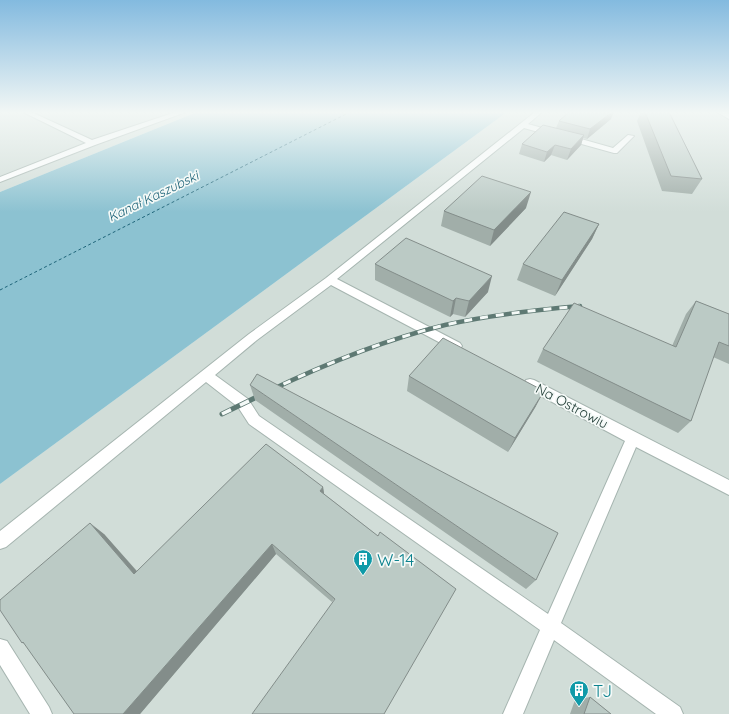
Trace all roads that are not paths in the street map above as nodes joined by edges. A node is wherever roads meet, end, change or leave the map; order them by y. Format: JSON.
{"nodes":[{"id":1,"x":86,"y":145,"type":"edge"},
{"id":2,"x":497,"y":145,"type":"edge"},
{"id":3,"x":594,"y":145,"type":"edge"},
{"id":4,"x":620,"y":145,"type":"edge"},
{"id":5,"x":0,"y":180,"type":"edge"},
{"id":6,"x":330,"y":280,"type":"junction"},
{"id":7,"x":468,"y":352,"type":"edge"},
{"id":8,"x":206,"y":375,"type":"junction"},
{"id":9,"x":516,"y":377,"type":"edge"},
{"id":10,"x":633,"y":438,"type":"junction"},
{"id":11,"x":729,"y":488,"type":"edge"},
{"id":12,"x":0,"y":541,"type":"edge"},
{"id":13,"x":551,"y":627,"type":"junction"},
{"id":14,"x":0,"y":648,"type":"edge"},
{"id":15,"x":42,"y":714,"type":"edge"},
{"id":16,"x":513,"y":714,"type":"edge"},
{"id":17,"x":673,"y":714,"type":"edge"}],
"edges":[{"from":1,"to":5,"type":"lane"},
{"from":2,"to":6,"type":"lane"},
{"from":3,"to":4,"type":"lane"},
{"from":6,"to":7,"type":"lane"},
{"from":6,"to":8,"type":"lane"},
{"from":8,"to":12,"type":"lane"},
{"from":8,"to":13,"type":"lane"},
{"from":9,"to":10,"type":"lane","name":"Na Ostrowiu"},
{"from":10,"to":11,"type":"lane","name":"Na Ostrowiu"},
{"from":10,"to":13,"type":"lane"},
{"from":13,"to":16,"type":"lane"},
{"from":13,"to":17,"type":"lane"},
{"from":14,"to":15,"type":"lane"}]}
